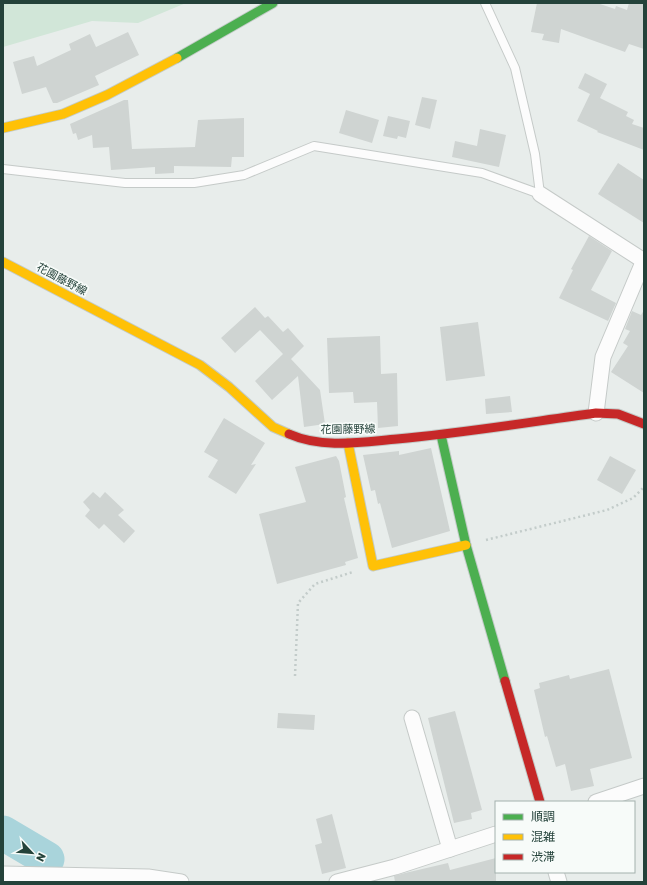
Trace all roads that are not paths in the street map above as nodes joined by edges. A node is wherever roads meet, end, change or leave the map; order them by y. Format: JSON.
{"nodes":[{"id":1,"x":273,"y":3,"type":"edge"},
{"id":2,"x":485,"y":3,"type":"edge"},
{"id":3,"x":3,"y":128,"type":"edge"},
{"id":4,"x":3,"y":169,"type":"edge"},
{"id":5,"x":540,"y":194,"type":"junction"},
{"id":6,"x":644,"y":260,"type":"edge"},
{"id":7,"x":3,"y":262,"type":"edge"},
{"id":8,"x":596,"y":414,"type":"junction"},
{"id":9,"x":644,"y":424,"type":"edge"},
{"id":10,"x":441,"y":435,"type":"junction"},
{"id":11,"x":348,"y":443,"type":"junction"},
{"id":12,"x":466,"y":545,"type":"junction"},
{"id":13,"x":412,"y":718,"type":"dead end"},
{"id":14,"x":644,"y":786,"type":"edge"},
{"id":15,"x":540,"y":801,"type":"edge"},
{"id":16,"x":599,"y":801,"type":"edge"},
{"id":17,"x":495,"y":834,"type":"edge"},
{"id":18,"x":450,"y":849,"type":"junction"},
{"id":19,"x":3,"y":874,"type":"edge"},
{"id":20,"x":181,"y":882,"type":"edge"},
{"id":21,"x":337,"y":882,"type":"edge"}],
"edges":[{"from":1,"to":3,"type":"street"},
{"from":2,"to":5,"type":"lane"},
{"from":4,"to":5,"type":"lane"},
{"from":5,"to":6,"type":"street"},
{"from":6,"to":8,"type":"street"},
{"from":7,"to":11,"type":"street","name":"花園藤野線"},
{"from":8,"to":9,"type":"street","name":"花園藤野線"},
{"from":8,"to":10,"type":"street","name":"花園藤野線"},
{"from":10,"to":11,"type":"street","name":"花園藤野線"},
{"from":10,"to":12,"type":"street"},
{"from":11,"to":12,"type":"street"},
{"from":12,"to":15,"type":"street"},
{"from":13,"to":18,"type":"street"},
{"from":14,"to":16,"type":"street"},
{"from":17,"to":18,"type":"street"},
{"from":18,"to":21,"type":"street"},
{"from":19,"to":20,"type":"street"}]}
